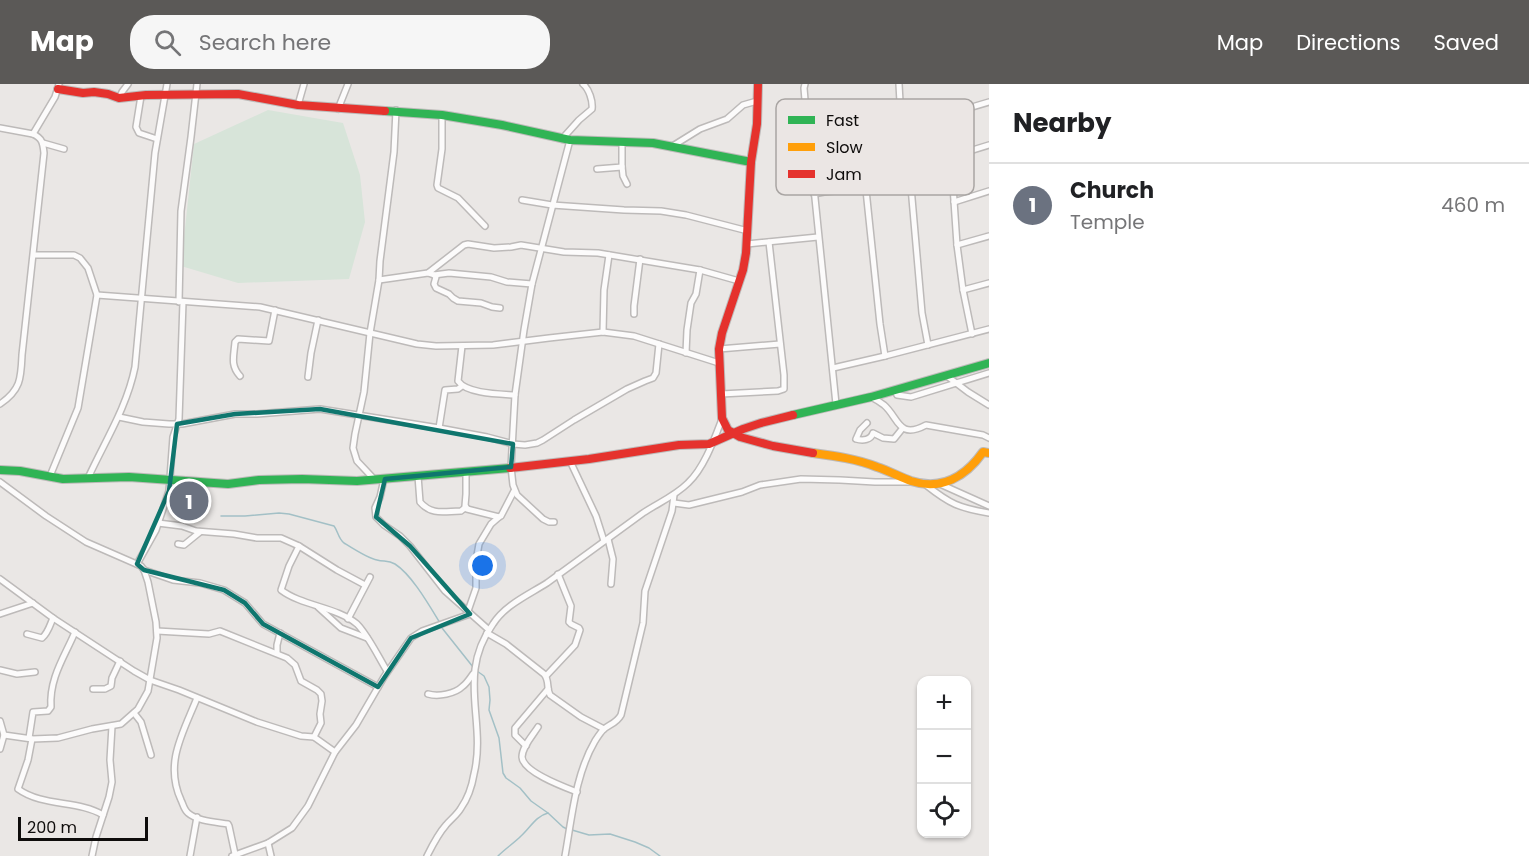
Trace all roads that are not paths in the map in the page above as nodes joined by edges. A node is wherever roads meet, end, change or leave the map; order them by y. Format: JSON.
{"nodes":[{"id":1,"x":128,"y":84,"type":"edge"},
{"id":2,"x":167,"y":84,"type":"edge"},
{"id":3,"x":197,"y":84,"type":"edge"},
{"id":4,"x":304,"y":84,"type":"edge"},
{"id":5,"x":348,"y":84,"type":"edge"},
{"id":6,"x":583,"y":84,"type":"edge"},
{"id":7,"x":758,"y":84,"type":"edge"},
{"id":8,"x":805,"y":84,"type":"edge"},
{"id":9,"x":899,"y":84,"type":"edge"},
{"id":10,"x":58,"y":86,"type":"edge"},
{"id":11,"x":196,"y":94,"type":"junction"},
{"id":12,"x":141,"y":96,"type":"junction"},
{"id":13,"x":165,"y":96,"type":"junction"},
{"id":14,"x":119,"y":98,"type":"junction"},
{"id":15,"x":805,"y":99,"type":"edge"},
{"id":16,"x":900,"y":99,"type":"edge"},
{"id":17,"x":757,"y":101,"type":"junction"},
{"id":18,"x":989,"y":102,"type":"edge"},
{"id":19,"x":298,"y":105,"type":"junction"},
{"id":20,"x":974,"y":106,"type":"edge"},
{"id":21,"x":338,"y":109,"type":"junction"},
{"id":22,"x":396,"y":110,"type":"junction"},
{"id":23,"x":442,"y":115,"type":"junction"},
{"id":24,"x":0,"y":128,"type":"edge"},
{"id":25,"x":33,"y":134,"type":"junction"},
{"id":26,"x":157,"y":139,"type":"junction"},
{"id":27,"x":566,"y":139,"type":"junction"},
{"id":28,"x":622,"y":141,"type":"junction"},
{"id":29,"x":43,"y":143,"type":"junction"},
{"id":30,"x":989,"y":145,"type":"edge"},
{"id":31,"x":671,"y":147,"type":"junction"},
{"id":32,"x":64,"y":149,"type":"dead end"},
{"id":33,"x":974,"y":150,"type":"edge"},
{"id":34,"x":751,"y":162,"type":"junction"},
{"id":35,"x":622,"y":166,"type":"junction"},
{"id":36,"x":597,"y":169,"type":"dead end"},
{"id":37,"x":627,"y":183,"type":"dead end"},
{"id":38,"x":989,"y":191,"type":"edge"},
{"id":39,"x":813,"y":195,"type":"edge"},
{"id":40,"x":867,"y":195,"type":"edge"},
{"id":41,"x":912,"y":195,"type":"edge"},
{"id":42,"x":954,"y":195,"type":"edge"},
{"id":43,"x":522,"y":200,"type":"dead end"},
{"id":44,"x":954,"y":202,"type":"junction"},
{"id":45,"x":552,"y":205,"type":"junction"},
{"id":46,"x":485,"y":226,"type":"dead end"},
{"id":47,"x":748,"y":231,"type":"junction"},
{"id":48,"x":989,"y":236,"type":"edge"},
{"id":49,"x":818,"y":237,"type":"junction"},
{"id":50,"x":769,"y":242,"type":"junction"},
{"id":51,"x":747,"y":244,"type":"junction"},
{"id":52,"x":957,"y":245,"type":"junction"},
{"id":53,"x":541,"y":248,"type":"junction"},
{"id":54,"x":34,"y":255,"type":"junction"},
{"id":55,"x":609,"y":255,"type":"junction"},
{"id":56,"x":640,"y":259,"type":"junction"},
{"id":57,"x":700,"y":270,"type":"junction"},
{"id":58,"x":431,"y":274,"type":"junction"},
{"id":59,"x":379,"y":280,"type":"junction"},
{"id":60,"x":739,"y":281,"type":"junction"},
{"id":61,"x":989,"y":283,"type":"edge"},
{"id":62,"x":532,"y":284,"type":"junction"},
{"id":63,"x":963,"y":290,"type":"junction"},
{"id":64,"x":97,"y":295,"type":"junction"},
{"id":65,"x":143,"y":299,"type":"junction"},
{"id":66,"x":181,"y":302,"type":"junction"},
{"id":67,"x":500,"y":308,"type":"dead end"},
{"id":68,"x":274,"y":310,"type":"junction"},
{"id":69,"x":634,"y":314,"type":"dead end"},
{"id":70,"x":318,"y":320,"type":"junction"},
{"id":71,"x":989,"y":329,"type":"edge"},
{"id":72,"x":603,"y":332,"type":"junction"},
{"id":73,"x":370,"y":333,"type":"junction"},
{"id":74,"x":972,"y":334,"type":"junction"},
{"id":75,"x":522,"y":341,"type":"junction"},
{"id":76,"x":659,"y":344,"type":"junction"},
{"id":77,"x":780,"y":344,"type":"junction"},
{"id":78,"x":928,"y":345,"type":"junction"},
{"id":79,"x":462,"y":346,"type":"junction"},
{"id":80,"x":719,"y":349,"type":"junction"},
{"id":81,"x":687,"y":353,"type":"junction"},
{"id":82,"x":885,"y":356,"type":"junction"},
{"id":83,"x":719,"y":363,"type":"junction"},
{"id":84,"x":989,"y":363,"type":"edge"},
{"id":85,"x":833,"y":368,"type":"junction"},
{"id":86,"x":989,"y":373,"type":"edge"},
{"id":87,"x":240,"y":376,"type":"dead end"},
{"id":88,"x":947,"y":376,"type":"junction"},
{"id":89,"x":308,"y":377,"type":"dead end"},
{"id":90,"x":957,"y":384,"type":"junction"},
{"id":91,"x":462,"y":386,"type":"junction"},
{"id":92,"x":895,"y":390,"type":"junction"},
{"id":93,"x":721,"y":394,"type":"junction"},
{"id":94,"x":515,"y":395,"type":"junction"},
{"id":95,"x":871,"y":397,"type":"junction"},
{"id":96,"x":0,"y":404,"type":"edge"},
{"id":97,"x":836,"y":405,"type":"junction"},
{"id":98,"x":989,"y":405,"type":"edge"},
{"id":99,"x":358,"y":415,"type":"junction"},
{"id":100,"x":119,"y":417,"type":"junction"},
{"id":101,"x":722,"y":418,"type":"junction"},
{"id":102,"x":867,"y":423,"type":"dead end"},
{"id":103,"x":177,"y":424,"type":"junction"},
{"id":104,"x":439,"y":428,"type":"junction"},
{"id":105,"x":902,"y":429,"type":"junction"},
{"id":106,"x":733,"y":433,"type":"junction"},
{"id":107,"x":989,"y":438,"type":"edge"},
{"id":108,"x":713,"y":442,"type":"junction"},
{"id":109,"x":513,"y":444,"type":"junction"},
{"id":110,"x":989,"y":453,"type":"edge"},
{"id":111,"x":570,"y":461,"type":"junction"},
{"id":112,"x":512,"y":467,"type":"junction"},
{"id":113,"x":0,"y":470,"type":"edge"},
{"id":114,"x":466,"y":472,"type":"junction"},
{"id":115,"x":50,"y":476,"type":"junction"},
{"id":116,"x":418,"y":476,"type":"junction"},
{"id":117,"x":88,"y":478,"type":"junction"},
{"id":118,"x":171,"y":479,"type":"junction"},
{"id":119,"x":384,"y":479,"type":"junction"},
{"id":120,"x":374,"y":480,"type":"junction"},
{"id":121,"x":0,"y":482,"type":"edge"},
{"id":122,"x":912,"y":482,"type":"junction"},
{"id":123,"x":940,"y":484,"type":"junction"},
{"id":124,"x":925,"y":485,"type":"junction"},
{"id":125,"x":514,"y":491,"type":"junction"},
{"id":126,"x":674,"y":495,"type":"junction"},
{"id":127,"x":674,"y":503,"type":"junction"},
{"id":128,"x":989,"y":506,"type":"edge"},
{"id":129,"x":466,"y":507,"type":"junction"},
{"id":130,"x":989,"y":513,"type":"edge"},
{"id":131,"x":499,"y":517,"type":"junction"},
{"id":132,"x":554,"y":522,"type":"dead end"},
{"id":133,"x":158,"y":524,"type":"junction"},
{"id":134,"x":200,"y":532,"type":"junction"},
{"id":135,"x":606,"y":540,"type":"junction"},
{"id":136,"x":178,"y":544,"type":"dead end"},
{"id":137,"x":299,"y":546,"type":"junction"},
{"id":138,"x":137,"y":564,"type":"junction"},
{"id":139,"x":144,"y":570,"type":"junction"},
{"id":140,"x":558,"y":574,"type":"junction"},
{"id":141,"x":370,"y":577,"type":"dead end"},
{"id":142,"x":0,"y":579,"type":"edge"},
{"id":143,"x":610,"y":584,"type":"dead end"},
{"id":144,"x":365,"y":585,"type":"junction"},
{"id":145,"x":33,"y":603,"type":"junction"},
{"id":146,"x":316,"y":604,"type":"junction"},
{"id":147,"x":469,"y":612,"type":"junction"},
{"id":148,"x":0,"y":614,"type":"edge"},
{"id":149,"x":53,"y":618,"type":"junction"},
{"id":150,"x":348,"y":619,"type":"junction"},
{"id":151,"x":157,"y":631,"type":"junction"},
{"id":152,"x":488,"y":631,"type":"junction"},
{"id":153,"x":75,"y":632,"type":"junction"},
{"id":154,"x":280,"y":633,"type":"junction"},
{"id":155,"x":27,"y":634,"type":"dead end"},
{"id":156,"x":367,"y":638,"type":"junction"},
{"id":157,"x":277,"y":653,"type":"junction"},
{"id":158,"x":120,"y":661,"type":"junction"},
{"id":159,"x":0,"y":670,"type":"edge"},
{"id":160,"x":387,"y":671,"type":"junction"},
{"id":161,"x":35,"y":672,"type":"dead end"},
{"id":162,"x":474,"y":673,"type":"junction"},
{"id":163,"x":546,"y":676,"type":"junction"},
{"id":164,"x":150,"y":680,"type":"junction"},
{"id":165,"x":378,"y":687,"type":"junction"},
{"id":166,"x":93,"y":689,"type":"dead end"},
{"id":167,"x":548,"y":689,"type":"junction"},
{"id":168,"x":428,"y":694,"type":"dead end"},
{"id":169,"x":197,"y":698,"type":"junction"},
{"id":170,"x":134,"y":713,"type":"junction"},
{"id":171,"x":0,"y":721,"type":"edge"},
{"id":172,"x":112,"y":726,"type":"junction"},
{"id":173,"x":538,"y":728,"type":"dead end"},
{"id":174,"x":604,"y":729,"type":"junction"},
{"id":175,"x":4,"y":735,"type":"junction"},
{"id":176,"x":314,"y":737,"type":"junction"},
{"id":177,"x":31,"y":739,"type":"junction"},
{"id":178,"x":526,"y":746,"type":"junction"},
{"id":179,"x":0,"y":749,"type":"edge"},
{"id":180,"x":335,"y":752,"type":"junction"},
{"id":181,"x":151,"y":755,"type":"dead end"},
{"id":182,"x":577,"y":792,"type":"junction"},
{"id":183,"x":103,"y":816,"type":"junction"},
{"id":184,"x":197,"y":817,"type":"junction"},
{"id":185,"x":268,"y":843,"type":"junction"},
{"id":186,"x":233,"y":855,"type":"edge"},
{"id":187,"x":92,"y":856,"type":"edge"},
{"id":188,"x":190,"y":856,"type":"edge"},
{"id":189,"x":271,"y":856,"type":"edge"},
{"id":190,"x":427,"y":856,"type":"edge"},
{"id":191,"x":565,"y":856,"type":"edge"}],
"edges":[{"from":1,"to":14,"type":"street"},
{"from":2,"to":13,"type":"street"},
{"from":3,"to":11,"type":"street"},
{"from":4,"to":19,"type":"street"},
{"from":5,"to":21,"type":"street"},
{"from":6,"to":27,"type":"street"},
{"from":7,"to":17,"type":"street"},
{"from":8,"to":15,"type":"street"},
{"from":9,"to":16,"type":"street"},
{"from":10,"to":14,"type":"street"},
{"from":10,"to":25,"type":"street"},
{"from":11,"to":13,"type":"street"},
{"from":11,"to":19,"type":"street"},
{"from":11,"to":66,"type":"street"},
{"from":12,"to":13,"type":"street"},
{"from":12,"to":14,"type":"street"},
{"from":12,"to":26,"type":"street"},
{"from":13,"to":26,"type":"street"},
{"from":17,"to":31,"type":"street"},
{"from":17,"to":34,"type":"street"},
{"from":18,"to":20,"type":"street"},
{"from":19,"to":21,"type":"street"},
{"from":21,"to":22,"type":"street"},
{"from":22,"to":23,"type":"street"},
{"from":22,"to":59,"type":"street"},
{"from":23,"to":27,"type":"street"},
{"from":23,"to":46,"type":"street"},
{"from":24,"to":25,"type":"street"},
{"from":25,"to":29,"type":"street"},
{"from":26,"to":65,"type":"street"},
{"from":27,"to":28,"type":"street"},
{"from":27,"to":45,"type":"street"},
{"from":28,"to":31,"type":"street"},
{"from":28,"to":35,"type":"street"},
{"from":29,"to":32,"type":"street"},
{"from":29,"to":54,"type":"street"},
{"from":30,"to":33,"type":"street"},
{"from":31,"to":34,"type":"street"},
{"from":34,"to":47,"type":"street"},
{"from":35,"to":36,"type":"street"},
{"from":35,"to":37,"type":"street"},
{"from":38,"to":44,"type":"street"},
{"from":39,"to":49,"type":"street"},
{"from":40,"to":82,"type":"street"},
{"from":41,"to":78,"type":"street"},
{"from":42,"to":44,"type":"street"},
{"from":43,"to":45,"type":"street"},
{"from":44,"to":52,"type":"street"},
{"from":45,"to":47,"type":"street"},
{"from":45,"to":53,"type":"street"},
{"from":47,"to":51,"type":"street"},
{"from":48,"to":52,"type":"street"},
{"from":49,"to":50,"type":"street"},
{"from":49,"to":85,"type":"street"},
{"from":50,"to":51,"type":"street"},
{"from":50,"to":77,"type":"street"},
{"from":51,"to":60,"type":"street"},
{"from":52,"to":63,"type":"street"},
{"from":53,"to":55,"type":"street"},
{"from":53,"to":58,"type":"street"},
{"from":53,"to":62,"type":"street"},
{"from":54,"to":64,"type":"street"},
{"from":54,"to":96,"type":"street"},
{"from":55,"to":56,"type":"street"},
{"from":55,"to":72,"type":"street"},
{"from":56,"to":57,"type":"street"},
{"from":56,"to":69,"type":"street"},
{"from":57,"to":60,"type":"street"},
{"from":57,"to":81,"type":"street"},
{"from":58,"to":59,"type":"street"},
{"from":58,"to":62,"type":"street"},
{"from":58,"to":67,"type":"street"},
{"from":59,"to":73,"type":"street"},
{"from":60,"to":80,"type":"street"},
{"from":61,"to":63,"type":"street"},
{"from":62,"to":75,"type":"street"},
{"from":63,"to":74,"type":"street"},
{"from":64,"to":65,"type":"street"},
{"from":64,"to":115,"type":"street"},
{"from":65,"to":66,"type":"street"},
{"from":65,"to":100,"type":"street"},
{"from":66,"to":68,"type":"street"},
{"from":66,"to":103,"type":"street"},
{"from":68,"to":70,"type":"street"},
{"from":68,"to":87,"type":"street"},
{"from":70,"to":73,"type":"street"},
{"from":70,"to":89,"type":"street"},
{"from":71,"to":74,"type":"street"},
{"from":72,"to":75,"type":"street"},
{"from":72,"to":76,"type":"street"},
{"from":73,"to":79,"type":"street"},
{"from":73,"to":99,"type":"street"},
{"from":74,"to":78,"type":"street"},
{"from":75,"to":79,"type":"street"},
{"from":75,"to":94,"type":"street"},
{"from":76,"to":81,"type":"street"},
{"from":76,"to":109,"type":"street"},
{"from":77,"to":80,"type":"street"},
{"from":77,"to":93,"type":"street"},
{"from":78,"to":82,"type":"street"},
{"from":79,"to":91,"type":"street"},
{"from":80,"to":83,"type":"street"},
{"from":81,"to":83,"type":"street"},
{"from":82,"to":85,"type":"street"},
{"from":83,"to":93,"type":"street"},
{"from":84,"to":88,"type":"street"},
{"from":85,"to":97,"type":"street"},
{"from":86,"to":90,"type":"street"},
{"from":88,"to":90,"type":"street"},
{"from":88,"to":92,"type":"street"},
{"from":90,"to":92,"type":"street"},
{"from":90,"to":98,"type":"street"},
{"from":91,"to":94,"type":"street"},
{"from":91,"to":104,"type":"street"},
{"from":92,"to":95,"type":"street"},
{"from":93,"to":101,"type":"street"},
{"from":94,"to":109,"type":"street"},
{"from":95,"to":97,"type":"street"},
{"from":95,"to":105,"type":"street"},
{"from":97,"to":106,"type":"street"},
{"from":99,"to":103,"type":"street"},
{"from":99,"to":104,"type":"street"},
{"from":99,"to":120,"type":"street"},
{"from":100,"to":103,"type":"street"},
{"from":100,"to":117,"type":"street"},
{"from":101,"to":106,"type":"street"},
{"from":101,"to":108,"type":"street"},
{"from":102,"to":105,"type":"street"},
{"from":103,"to":118,"type":"street"},
{"from":104,"to":109,"type":"street"},
{"from":105,"to":107,"type":"street"},
{"from":106,"to":108,"type":"street"},
{"from":106,"to":122,"type":"street"},
{"from":108,"to":111,"type":"street"},
{"from":108,"to":126,"type":"street"},
{"from":109,"to":112,"type":"street"},
{"from":110,"to":123,"type":"street"},
{"from":111,"to":112,"type":"street"},
{"from":111,"to":135,"type":"street"},
{"from":112,"to":114,"type":"street"},
{"from":112,"to":125,"type":"street"},
{"from":113,"to":115,"type":"street"},
{"from":114,"to":116,"type":"street"},
{"from":114,"to":129,"type":"street"},
{"from":115,"to":117,"type":"street"},
{"from":116,"to":119,"type":"street"},
{"from":116,"to":129,"type":"street"},
{"from":117,"to":118,"type":"street"},
{"from":118,"to":120,"type":"street"},
{"from":118,"to":133,"type":"street"},
{"from":119,"to":120,"type":"street"},
{"from":119,"to":147,"type":"street"},
{"from":121,"to":138,"type":"street"},
{"from":122,"to":124,"type":"street"},
{"from":122,"to":127,"type":"street"},
{"from":123,"to":124,"type":"street"},
{"from":123,"to":128,"type":"street"},
{"from":124,"to":130,"type":"street"},
{"from":125,"to":131,"type":"street"},
{"from":125,"to":132,"type":"street"},
{"from":126,"to":127,"type":"street"},
{"from":126,"to":135,"type":"street"},
{"from":127,"to":174,"type":"street"},
{"from":129,"to":131,"type":"street"},
{"from":131,"to":147,"type":"street"},
{"from":133,"to":134,"type":"street"},
{"from":133,"to":138,"type":"street"},
{"from":134,"to":136,"type":"street"},
{"from":134,"to":137,"type":"street"},
{"from":135,"to":140,"type":"street"},
{"from":135,"to":143,"type":"street"},
{"from":137,"to":144,"type":"street"},
{"from":137,"to":146,"type":"street"},
{"from":138,"to":139,"type":"street"},
{"from":139,"to":151,"type":"street"},
{"from":139,"to":154,"type":"street"},
{"from":140,"to":152,"type":"street"},
{"from":140,"to":163,"type":"street"},
{"from":141,"to":144,"type":"street"},
{"from":142,"to":145,"type":"street"},
{"from":144,"to":150,"type":"street"},
{"from":145,"to":148,"type":"street"},
{"from":145,"to":149,"type":"street"},
{"from":146,"to":150,"type":"street"},
{"from":146,"to":156,"type":"street"},
{"from":147,"to":152,"type":"street"},
{"from":147,"to":160,"type":"street"},
{"from":149,"to":153,"type":"street"},
{"from":149,"to":155,"type":"street"},
{"from":150,"to":156,"type":"street"},
{"from":151,"to":157,"type":"street"},
{"from":151,"to":164,"type":"street"},
{"from":152,"to":162,"type":"street"},
{"from":152,"to":163,"type":"street"},
{"from":153,"to":158,"type":"street"},
{"from":153,"to":177,"type":"street"},
{"from":154,"to":157,"type":"street"},
{"from":154,"to":165,"type":"street"},
{"from":156,"to":160,"type":"street"},
{"from":157,"to":176,"type":"street"},
{"from":158,"to":164,"type":"street"},
{"from":158,"to":166,"type":"street"},
{"from":159,"to":161,"type":"street"},
{"from":160,"to":165,"type":"street"},
{"from":162,"to":168,"type":"street"},
{"from":162,"to":190,"type":"street"},
{"from":163,"to":167,"type":"street"},
{"from":164,"to":169,"type":"street"},
{"from":164,"to":170,"type":"street"},
{"from":165,"to":180,"type":"street"},
{"from":167,"to":174,"type":"street"},
{"from":167,"to":178,"type":"street"},
{"from":169,"to":176,"type":"street"},
{"from":169,"to":184,"type":"street"},
{"from":170,"to":172,"type":"street"},
{"from":170,"to":181,"type":"street"},
{"from":171,"to":175,"type":"street"},
{"from":172,"to":177,"type":"street"},
{"from":172,"to":183,"type":"street"},
{"from":173,"to":178,"type":"street"},
{"from":174,"to":182,"type":"street"},
{"from":175,"to":177,"type":"street"},
{"from":175,"to":179,"type":"street"},
{"from":176,"to":180,"type":"street"},
{"from":177,"to":183,"type":"street"},
{"from":178,"to":182,"type":"street"},
{"from":180,"to":185,"type":"street"},
{"from":182,"to":191,"type":"street"},
{"from":183,"to":187,"type":"street"},
{"from":184,"to":186,"type":"street"},
{"from":184,"to":188,"type":"street"},
{"from":185,"to":186,"type":"street"},
{"from":185,"to":189,"type":"street"}]}
